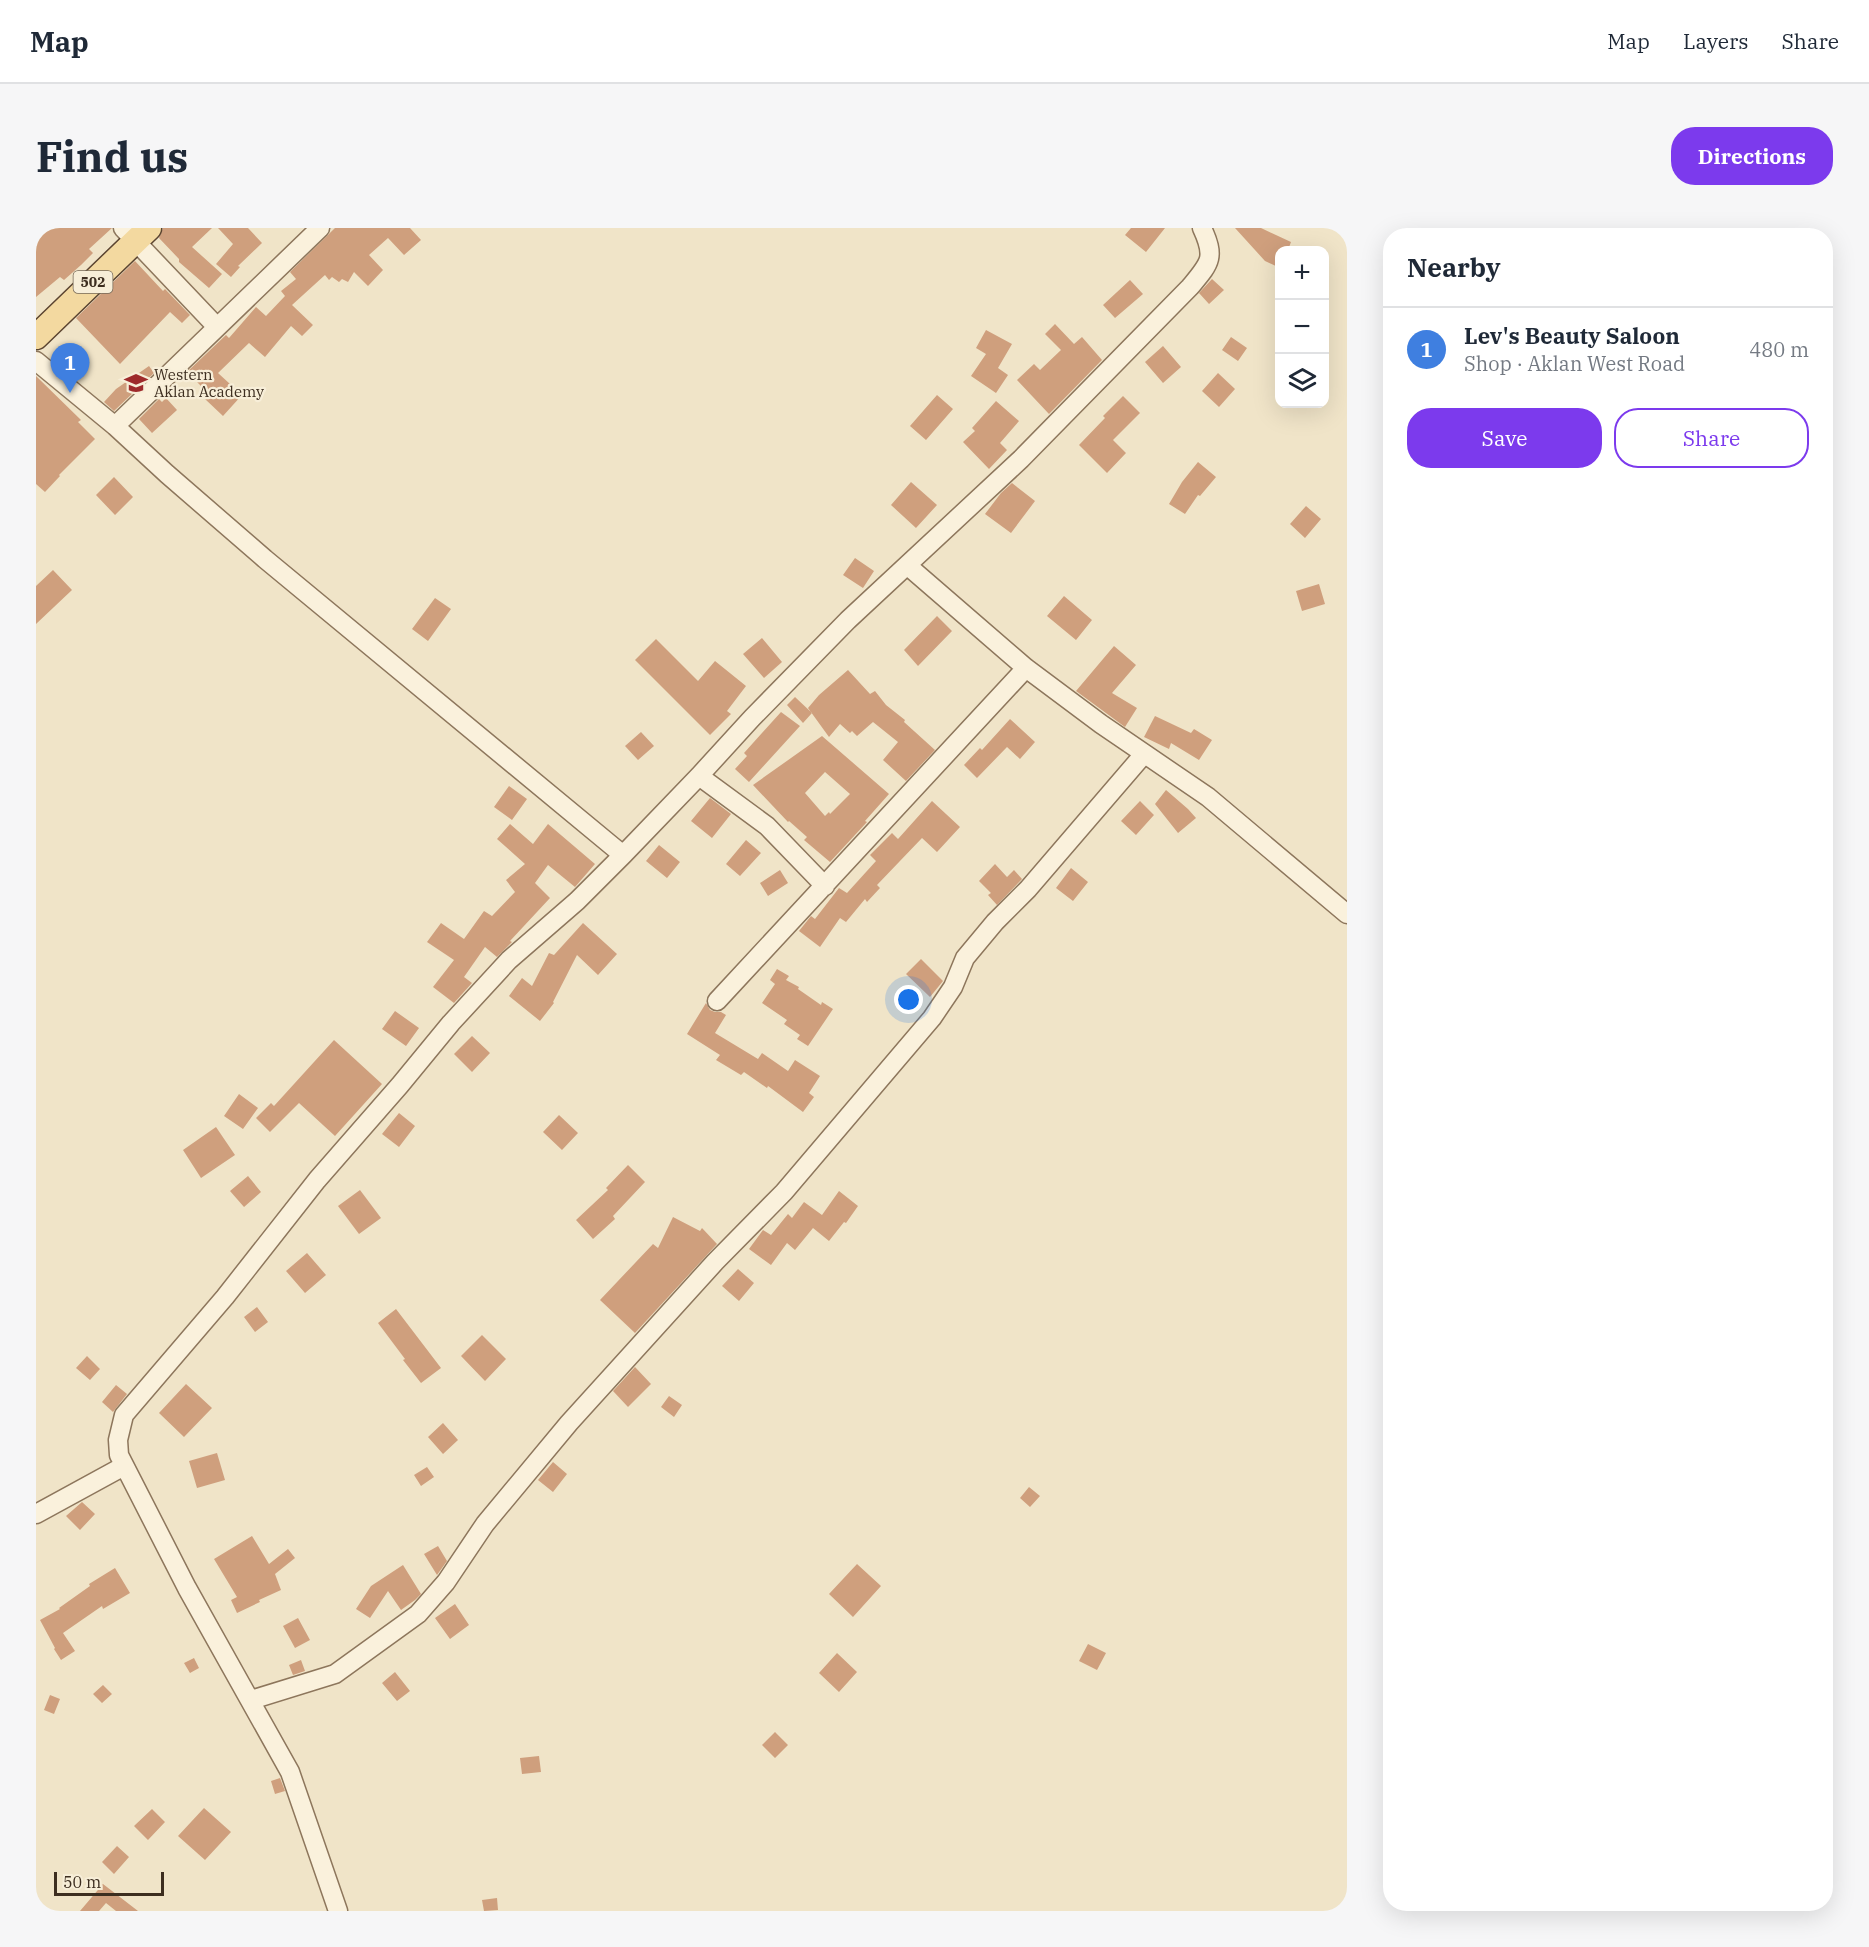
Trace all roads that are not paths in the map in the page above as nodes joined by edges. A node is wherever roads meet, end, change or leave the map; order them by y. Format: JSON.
{"nodes":[{"id":1,"x":320,"y":228,"type":"edge"},
{"id":2,"x":1202,"y":228,"type":"edge"},
{"id":3,"x":136,"y":232,"type":"edge"},
{"id":4,"x":217,"y":327,"type":"junction"},
{"id":5,"x":36,"y":337,"type":"edge"},
{"id":6,"x":36,"y":361,"type":"edge"},
{"id":7,"x":115,"y":426,"type":"junction"},
{"id":8,"x":908,"y":566,"type":"junction"},
{"id":9,"x":1026,"y":668,"type":"junction"},
{"id":10,"x":1144,"y":754,"type":"junction"},
{"id":11,"x":699,"y":776,"type":"junction"},
{"id":12,"x":623,"y":855,"type":"junction"},
{"id":13,"x":825,"y":886,"type":"junction"},
{"id":14,"x":1347,"y":914,"type":"edge"},
{"id":15,"x":717,"y":1001,"type":"dead end"},
{"id":16,"x":124,"y":1466,"type":"junction"},
{"id":17,"x":36,"y":1514,"type":"edge"},
{"id":18,"x":251,"y":1700,"type":"junction"},
{"id":19,"x":338,"y":1911,"type":"edge"}],
"edges":[{"from":1,"to":4,"type":"street"},
{"from":2,"to":8,"type":"street"},
{"from":3,"to":4,"type":"street"},
{"from":3,"to":5,"type":"main road","number":"502"},
{"from":4,"to":7,"type":"street"},
{"from":6,"to":7,"type":"street"},
{"from":7,"to":12,"type":"street"},
{"from":8,"to":9,"type":"street"},
{"from":8,"to":11,"type":"street"},
{"from":9,"to":10,"type":"street"},
{"from":9,"to":13,"type":"street"},
{"from":10,"to":14,"type":"street"},
{"from":10,"to":18,"type":"street"},
{"from":11,"to":12,"type":"street"},
{"from":11,"to":13,"type":"street"},
{"from":12,"to":16,"type":"street"},
{"from":13,"to":15,"type":"street"},
{"from":16,"to":17,"type":"street"},
{"from":16,"to":18,"type":"street"},
{"from":18,"to":19,"type":"street"}]}
